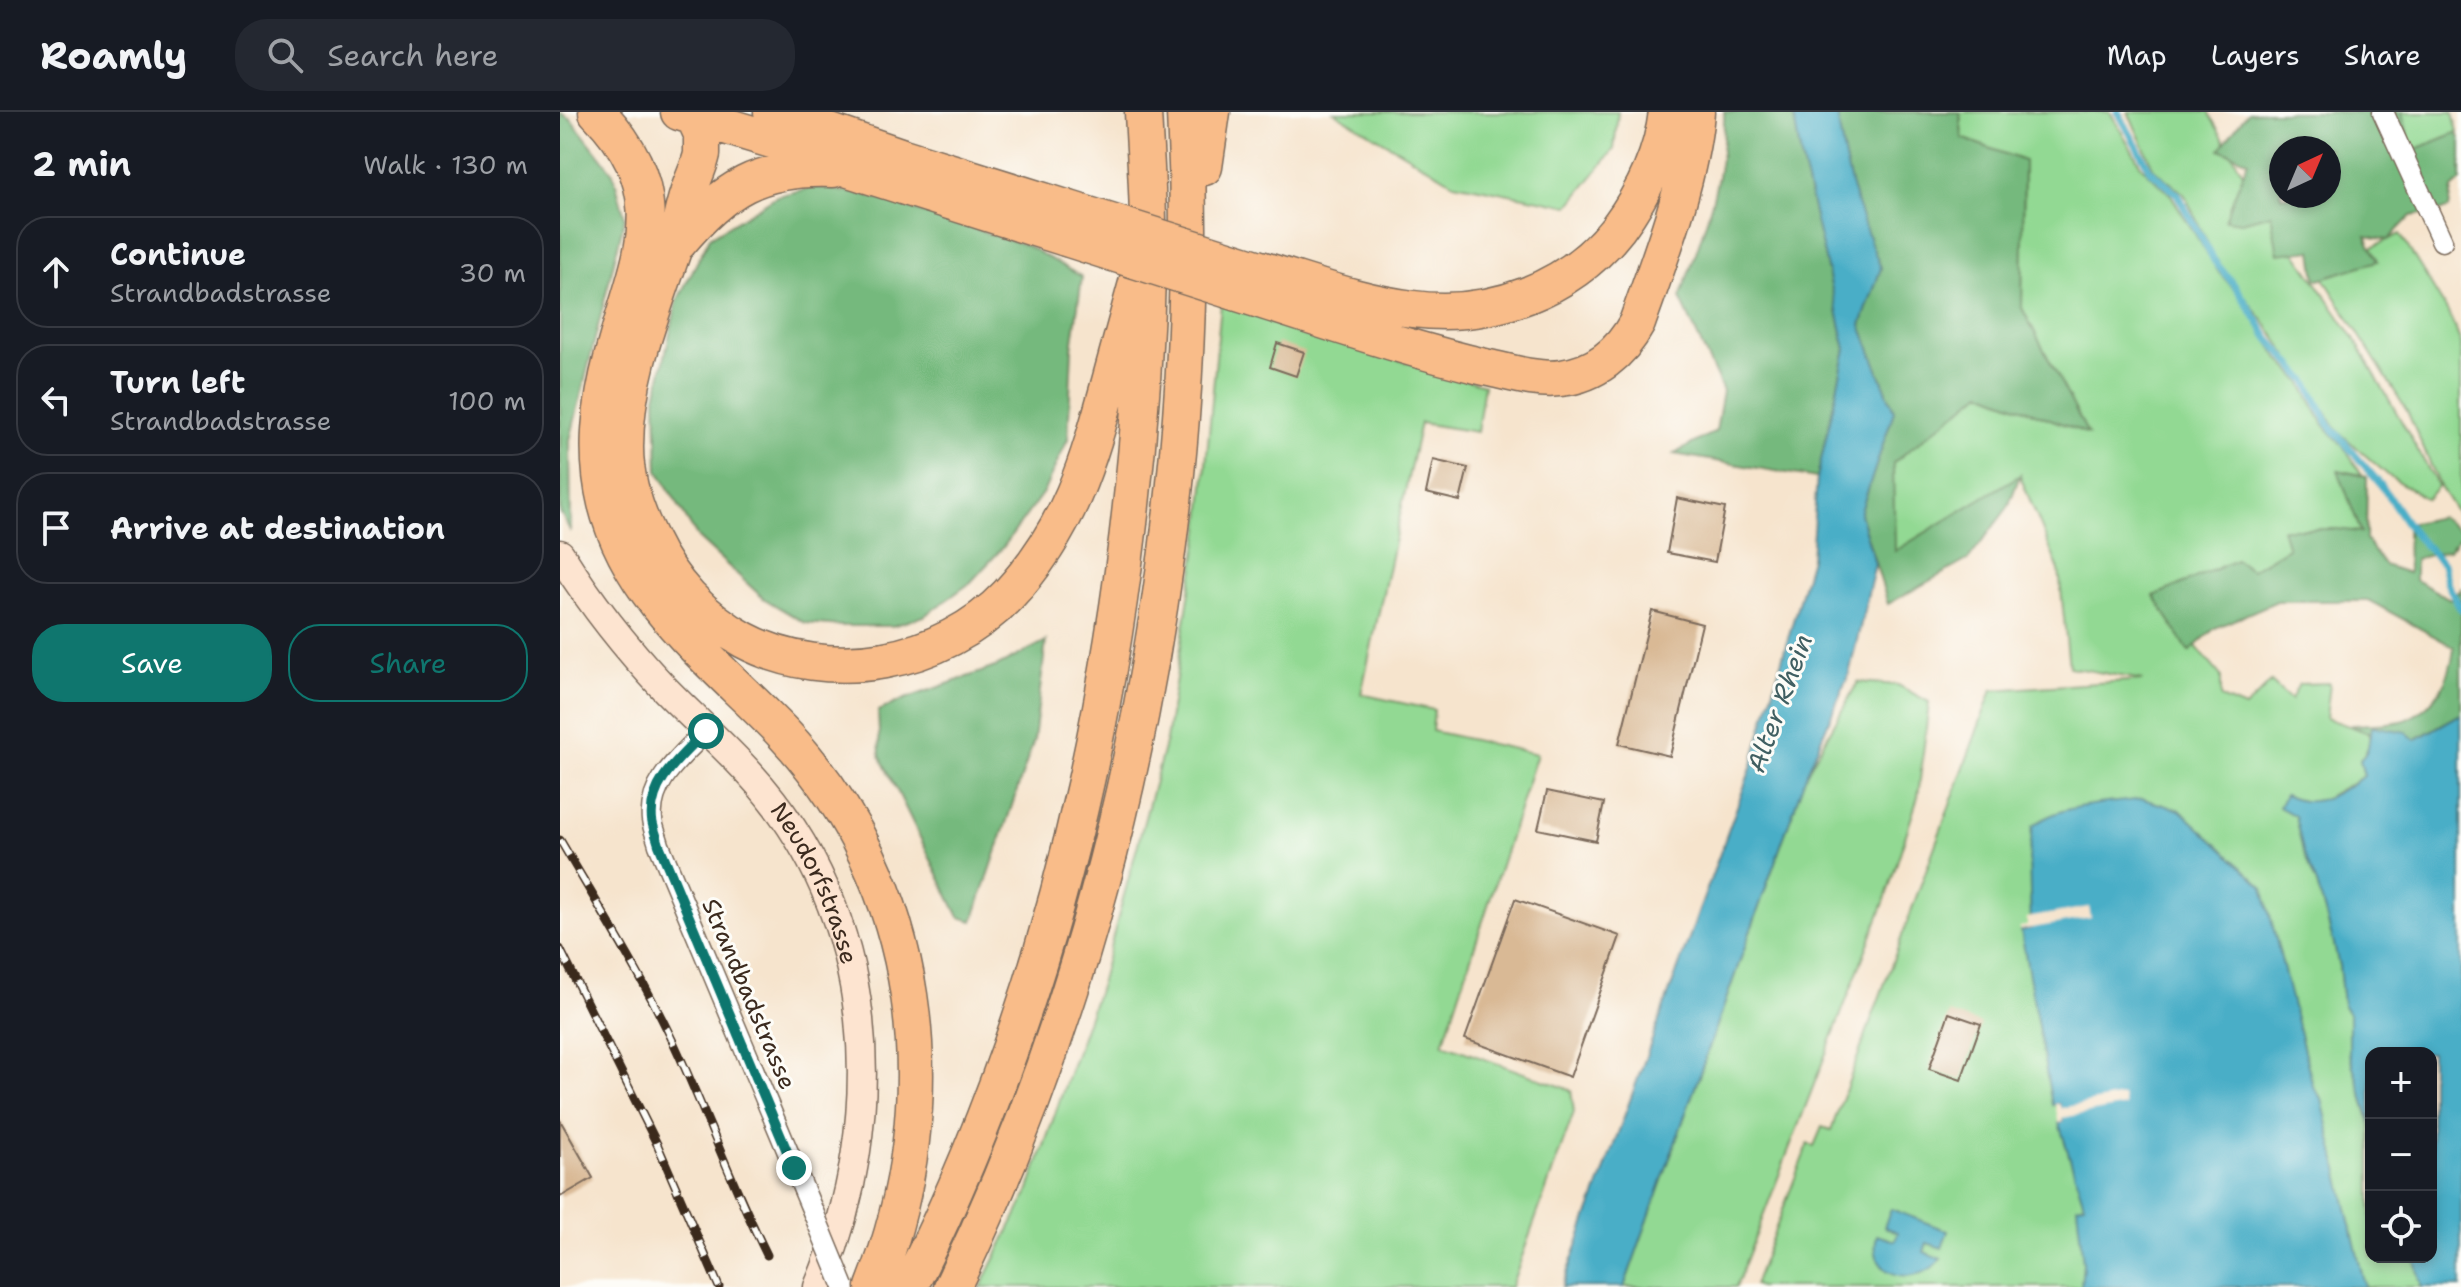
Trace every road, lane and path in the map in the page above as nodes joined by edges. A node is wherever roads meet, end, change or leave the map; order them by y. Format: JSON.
{"nodes":[{"id":1,"x":597,"y":112,"type":"edge"},
{"id":2,"x":772,"y":112,"type":"edge"},
{"id":3,"x":1143,"y":112,"type":"edge"},
{"id":4,"x":1185,"y":112,"type":"edge"},
{"id":5,"x":1212,"y":112,"type":"edge"},
{"id":6,"x":1667,"y":112,"type":"edge"},
{"id":7,"x":1696,"y":112,"type":"edge"},
{"id":8,"x":2383,"y":112,"type":"edge"},
{"id":9,"x":688,"y":114,"type":"edge"},
{"id":10,"x":849,"y":169,"type":"junction"},
{"id":11,"x":1066,"y":223,"type":"junction"},
{"id":12,"x":2442,"y":241,"type":"dead end"},
{"id":13,"x":1148,"y":243,"type":"junction"},
{"id":14,"x":674,"y":247,"type":"junction"},
{"id":15,"x":1260,"y":285,"type":"junction"},
{"id":16,"x":1186,"y":307,"type":"junction"},
{"id":17,"x":560,"y":554,"type":"edge"},
{"id":18,"x":706,"y":731,"type":"junction"},
{"id":19,"x":818,"y":1287,"type":"edge"},
{"id":20,"x":844,"y":1287,"type":"edge"},
{"id":21,"x":874,"y":1287,"type":"edge"},
{"id":22,"x":909,"y":1287,"type":"edge"},
{"id":23,"x":952,"y":1287,"type":"edge"}],
"edges":[{"from":1,"to":21,"type":"highway"},
{"from":2,"to":11,"type":"highway"},
{"from":3,"to":13,"type":"highway"},
{"from":4,"to":16,"type":"highway"},
{"from":5,"to":16,"type":"highway"},
{"from":6,"to":15,"type":"highway"},
{"from":7,"to":15,"type":"highway"},
{"from":8,"to":12,"type":"street"},
{"from":9,"to":10,"type":"highway"},
{"from":9,"to":14,"type":"highway"},
{"from":10,"to":11,"type":"highway"},
{"from":10,"to":14,"type":"highway"},
{"from":11,"to":15,"type":"highway","bridge":true},
{"from":13,"to":14,"type":"highway"},
{"from":13,"to":22,"type":"highway"},
{"from":16,"to":23,"type":"highway"},
{"from":17,"to":18,"type":"main road","name":"Neudorfstrasse"},
{"from":18,"to":19,"type":"main road","name":"Neudorfstrasse"},
{"from":18,"to":20,"type":"street","name":"Strandbadstrasse","bridge":true}]}
